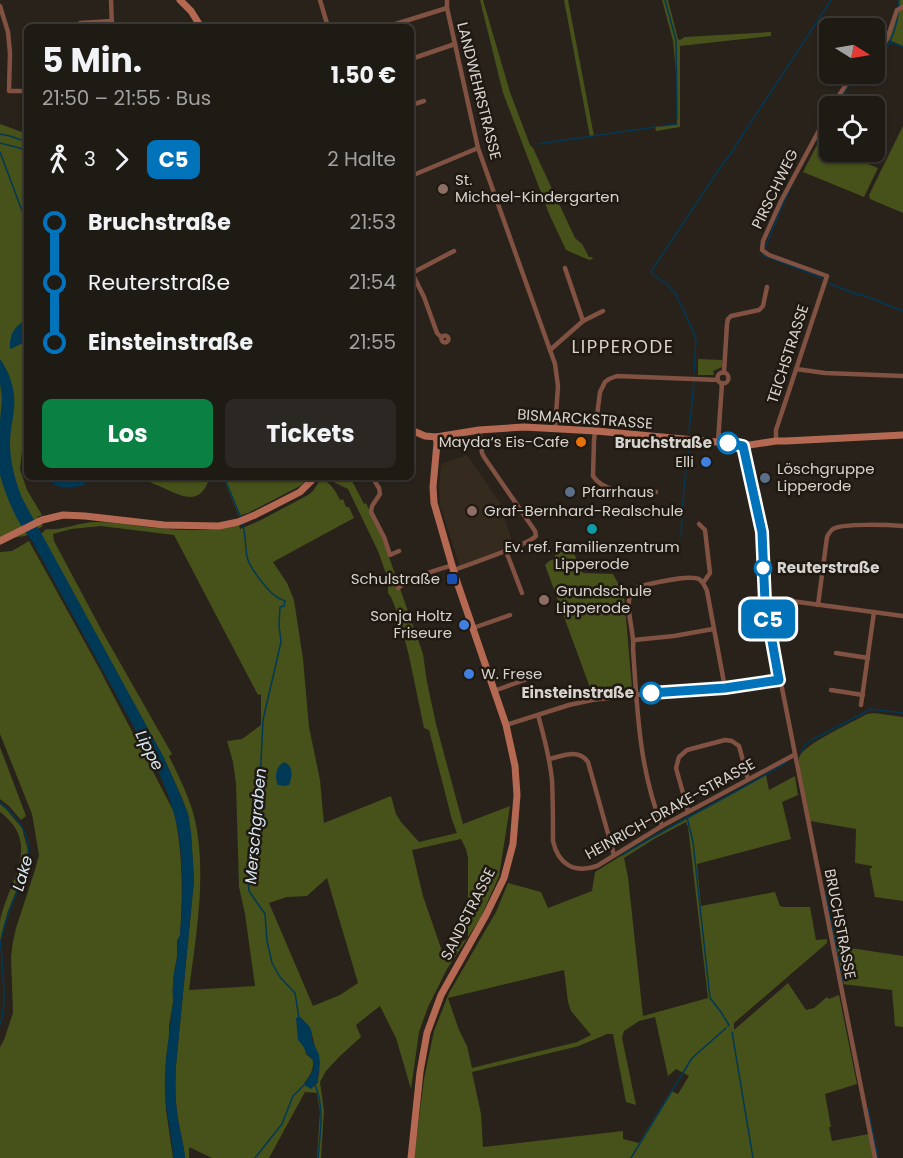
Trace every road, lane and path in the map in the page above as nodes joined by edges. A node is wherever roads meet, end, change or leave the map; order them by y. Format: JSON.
{"nodes":[{"id":1,"x":111,"y":0,"type":"edge"},
{"id":2,"x":180,"y":0,"type":"edge"},
{"id":3,"x":320,"y":0,"type":"edge"},
{"id":4,"x":447,"y":0,"type":"edge"},
{"id":5,"x":0,"y":6,"type":"edge"},
{"id":6,"x":903,"y":7,"type":"edge"},
{"id":7,"x":447,"y":8,"type":"junction"},
{"id":8,"x":112,"y":21,"type":"joint"},
{"id":9,"x":80,"y":23,"type":"dead end"},
{"id":10,"x":199,"y":24,"type":"edge"},
{"id":11,"x":327,"y":24,"type":"edge"},
{"id":12,"x":396,"y":24,"type":"edge"},
{"id":13,"x":885,"y":42,"type":"edge"},
{"id":14,"x":455,"y":44,"type":"junction"},
{"id":15,"x":414,"y":58,"type":"edge"},
{"id":16,"x":24,"y":92,"type":"edge"},
{"id":17,"x":424,"y":101,"type":"dead end"},
{"id":18,"x":414,"y":104,"type":"edge"},
{"id":19,"x":819,"y":130,"type":"edge"},
{"id":20,"x":478,"y":148,"type":"junction"},
{"id":21,"x":414,"y":175,"type":"edge"},
{"id":22,"x":454,"y":251,"type":"dead end"},
{"id":23,"x":565,"y":268,"type":"dead end"},
{"id":24,"x":414,"y":271,"type":"edge"},
{"id":25,"x":414,"y":276,"type":"edge"},
{"id":26,"x":827,"y":276,"type":"joint"},
{"id":27,"x":767,"y":287,"type":"dead end"},
{"id":28,"x":603,"y":311,"type":"dead end"},
{"id":29,"x":583,"y":321,"type":"junction"},
{"id":30,"x":441,"y":337,"type":"dead end"},
{"id":31,"x":550,"y":350,"type":"junction"},
{"id":32,"x":796,"y":369,"type":"junction"},
{"id":33,"x":724,"y":372,"type":"junction"},
{"id":34,"x":903,"y":376,"type":"edge"},
{"id":35,"x":720,"y":382,"type":"junction"},
{"id":36,"x":555,"y":429,"type":"junction"},
{"id":37,"x":479,"y":430,"type":"junction"},
{"id":38,"x":414,"y":431,"type":"edge"},
{"id":39,"x":596,"y":431,"type":"junction"},
{"id":40,"x":903,"y":435,"type":"edge"},
{"id":41,"x":436,"y":437,"type":"junction"},
{"id":42,"x":776,"y":441,"type":"junction"},
{"id":43,"x":718,"y":442,"type":"junction"},
{"id":44,"x":743,"y":446,"type":"junction"},
{"id":45,"x":312,"y":480,"type":"edge"},
{"id":46,"x":374,"y":480,"type":"edge"},
{"id":47,"x":656,"y":492,"type":"dead end"},
{"id":48,"x":699,"y":524,"type":"dead end"},
{"id":49,"x":903,"y":526,"type":"edge"},
{"id":50,"x":0,"y":541,"type":"edge"},
{"id":51,"x":506,"y":550,"type":"junction"},
{"id":52,"x":399,"y":551,"type":"dead end"},
{"id":53,"x":454,"y":567,"type":"junction"},
{"id":54,"x":703,"y":583,"type":"junction"},
{"id":55,"x":398,"y":588,"type":"dead end"},
{"id":56,"x":522,"y":592,"type":"dead end"},
{"id":57,"x":765,"y":602,"type":"junction"},
{"id":58,"x":818,"y":605,"type":"junction"},
{"id":59,"x":874,"y":612,"type":"junction"},
{"id":60,"x":510,"y":615,"type":"dead end"},
{"id":61,"x":903,"y":616,"type":"edge"},
{"id":62,"x":473,"y":628,"type":"junction"},
{"id":63,"x":713,"y":629,"type":"junction"},
{"id":64,"x":634,"y":640,"type":"junction"},
{"id":65,"x":836,"y":653,"type":"dead end"},
{"id":66,"x":868,"y":658,"type":"junction"},
{"id":67,"x":530,"y":678,"type":"dead end"},
{"id":68,"x":779,"y":680,"type":"junction"},
{"id":69,"x":725,"y":688,"type":"junction"},
{"id":70,"x":831,"y":690,"type":"dead end"},
{"id":71,"x":494,"y":691,"type":"junction"},
{"id":72,"x":636,"y":694,"type":"junction"},
{"id":73,"x":862,"y":695,"type":"junction"},
{"id":74,"x":861,"y":705,"type":"dead end"},
{"id":75,"x":538,"y":715,"type":"junction"},
{"id":76,"x":506,"y":725,"type":"junction"},
{"id":77,"x":794,"y":755,"type":"junction"},
{"id":78,"x":549,"y":759,"type":"junction"},
{"id":79,"x":748,"y":779,"type":"junction"},
{"id":80,"x":688,"y":811,"type":"junction"},
{"id":81,"x":662,"y":826,"type":"junction"},
{"id":82,"x":614,"y":855,"type":"junction"},
{"id":83,"x":411,"y":1158,"type":"edge"},
{"id":84,"x":875,"y":1158,"type":"edge"}],
"edges":[{"from":1,"to":8,"type":"street"},
{"from":2,"to":10,"type":"main road"},
{"from":3,"to":11,"type":"street"},
{"from":4,"to":7,"type":"street","name":"LANDWEHRSTRASSE"},
{"from":5,"to":16,"type":"street"},
{"from":6,"to":13,"type":"street"},
{"from":7,"to":12,"type":"street"},
{"from":7,"to":14,"type":"street","name":"LANDWEHRSTRASSE"},
{"from":8,"to":9,"type":"street"},
{"from":14,"to":15,"type":"street"},
{"from":14,"to":20,"type":"street","name":"LANDWEHRSTRASSE"},
{"from":17,"to":18,"type":"street"},
{"from":19,"to":26,"type":"street","name":"PIRSCHWEG"},
{"from":20,"to":21,"type":"street"},
{"from":20,"to":31,"type":"street","name":"LANDWEHRSTRASSE"},
{"from":22,"to":24,"type":"street"},
{"from":23,"to":29,"type":"street"},
{"from":25,"to":30,"type":"street"},
{"from":26,"to":32,"type":"street","name":"TEICHSTRASSE"},
{"from":27,"to":33,"type":"street"},
{"from":28,"to":29,"type":"street"},
{"from":29,"to":31,"type":"street"},
{"from":31,"to":36,"type":"street","name":"LANDWEHRSTRASSE"},
{"from":32,"to":34,"type":"street"},
{"from":32,"to":42,"type":"street","name":"TEICHSTRASSE"},
{"from":33,"to":35,"type":"street"},
{"from":33,"to":35,"type":"street"},
{"from":35,"to":39,"type":"street"},
{"from":35,"to":43,"type":"street"},
{"from":36,"to":37,"type":"main road","name":"BISMARCKSTRASSE"},
{"from":36,"to":39,"type":"main road","name":"BISMARCKSTRASSE"},
{"from":37,"to":41,"type":"main road","name":"BISMARCKSTRASSE"},
{"from":37,"to":51,"type":"street"},
{"from":38,"to":41,"type":"main road","name":"BISMARCKSTRASSE"},
{"from":39,"to":43,"type":"main road","name":"BISMARCKSTRASSE"},
{"from":39,"to":47,"type":"street"},
{"from":40,"to":42,"type":"main road","name":"BISMARCKSTRASSE"},
{"from":41,"to":53,"type":"main road","name":"SANDSTRASSE"},
{"from":42,"to":44,"type":"main road","name":"BISMARCKSTRASSE"},
{"from":43,"to":44,"type":"main road","name":"BISMARCKSTRASSE"},
{"from":44,"to":57,"type":"street","name":"BRUCHSTRASSE"},
{"from":45,"to":50,"type":"main road"},
{"from":46,"to":52,"type":"street"},
{"from":48,"to":54,"type":"street"},
{"from":49,"to":58,"type":"street"},
{"from":51,"to":53,"type":"street"},
{"from":51,"to":56,"type":"street"},
{"from":53,"to":55,"type":"street"},
{"from":53,"to":62,"type":"main road","name":"SANDSTRASSE"},
{"from":54,"to":63,"type":"street"},
{"from":54,"to":64,"type":"street"},
{"from":57,"to":58,"type":"street"},
{"from":57,"to":68,"type":"street","name":"BRUCHSTRASSE"},
{"from":58,"to":59,"type":"street"},
{"from":59,"to":61,"type":"street"},
{"from":59,"to":66,"type":"street"},
{"from":60,"to":62,"type":"street"},
{"from":62,"to":71,"type":"main road","name":"SANDSTRASSE"},
{"from":63,"to":64,"type":"street"},
{"from":63,"to":69,"type":"street"},
{"from":64,"to":72,"type":"street"},
{"from":65,"to":66,"type":"street"},
{"from":66,"to":73,"type":"street"},
{"from":67,"to":71,"type":"street"},
{"from":68,"to":69,"type":"street"},
{"from":68,"to":77,"type":"street","name":"BRUCHSTRASSE"},
{"from":69,"to":72,"type":"street"},
{"from":70,"to":73,"type":"street"},
{"from":71,"to":76,"type":"main road","name":"SANDSTRASSE"},
{"from":72,"to":75,"type":"street"},
{"from":72,"to":81,"type":"street"},
{"from":73,"to":74,"type":"street"},
{"from":75,"to":76,"type":"street"},
{"from":75,"to":78,"type":"street","name":"HEINRICH-DRAKE-STRASSE"},
{"from":76,"to":83,"type":"main road","name":"SANDSTRASSE"},
{"from":77,"to":79,"type":"street","name":"HEINRICH-DRAKE-STRASSE"},
{"from":77,"to":84,"type":"street","name":"BRUCHSTRASSE"},
{"from":78,"to":82,"type":"street"},
{"from":78,"to":82,"type":"street","name":"HEINRICH-DRAKE-STRASSE"},
{"from":79,"to":80,"type":"street","name":"HEINRICH-DRAKE-STRASSE"},
{"from":79,"to":80,"type":"street"},
{"from":80,"to":81,"type":"street","name":"HEINRICH-DRAKE-STRASSE"},
{"from":81,"to":82,"type":"street","name":"HEINRICH-DRAKE-STRASSE"}]}
